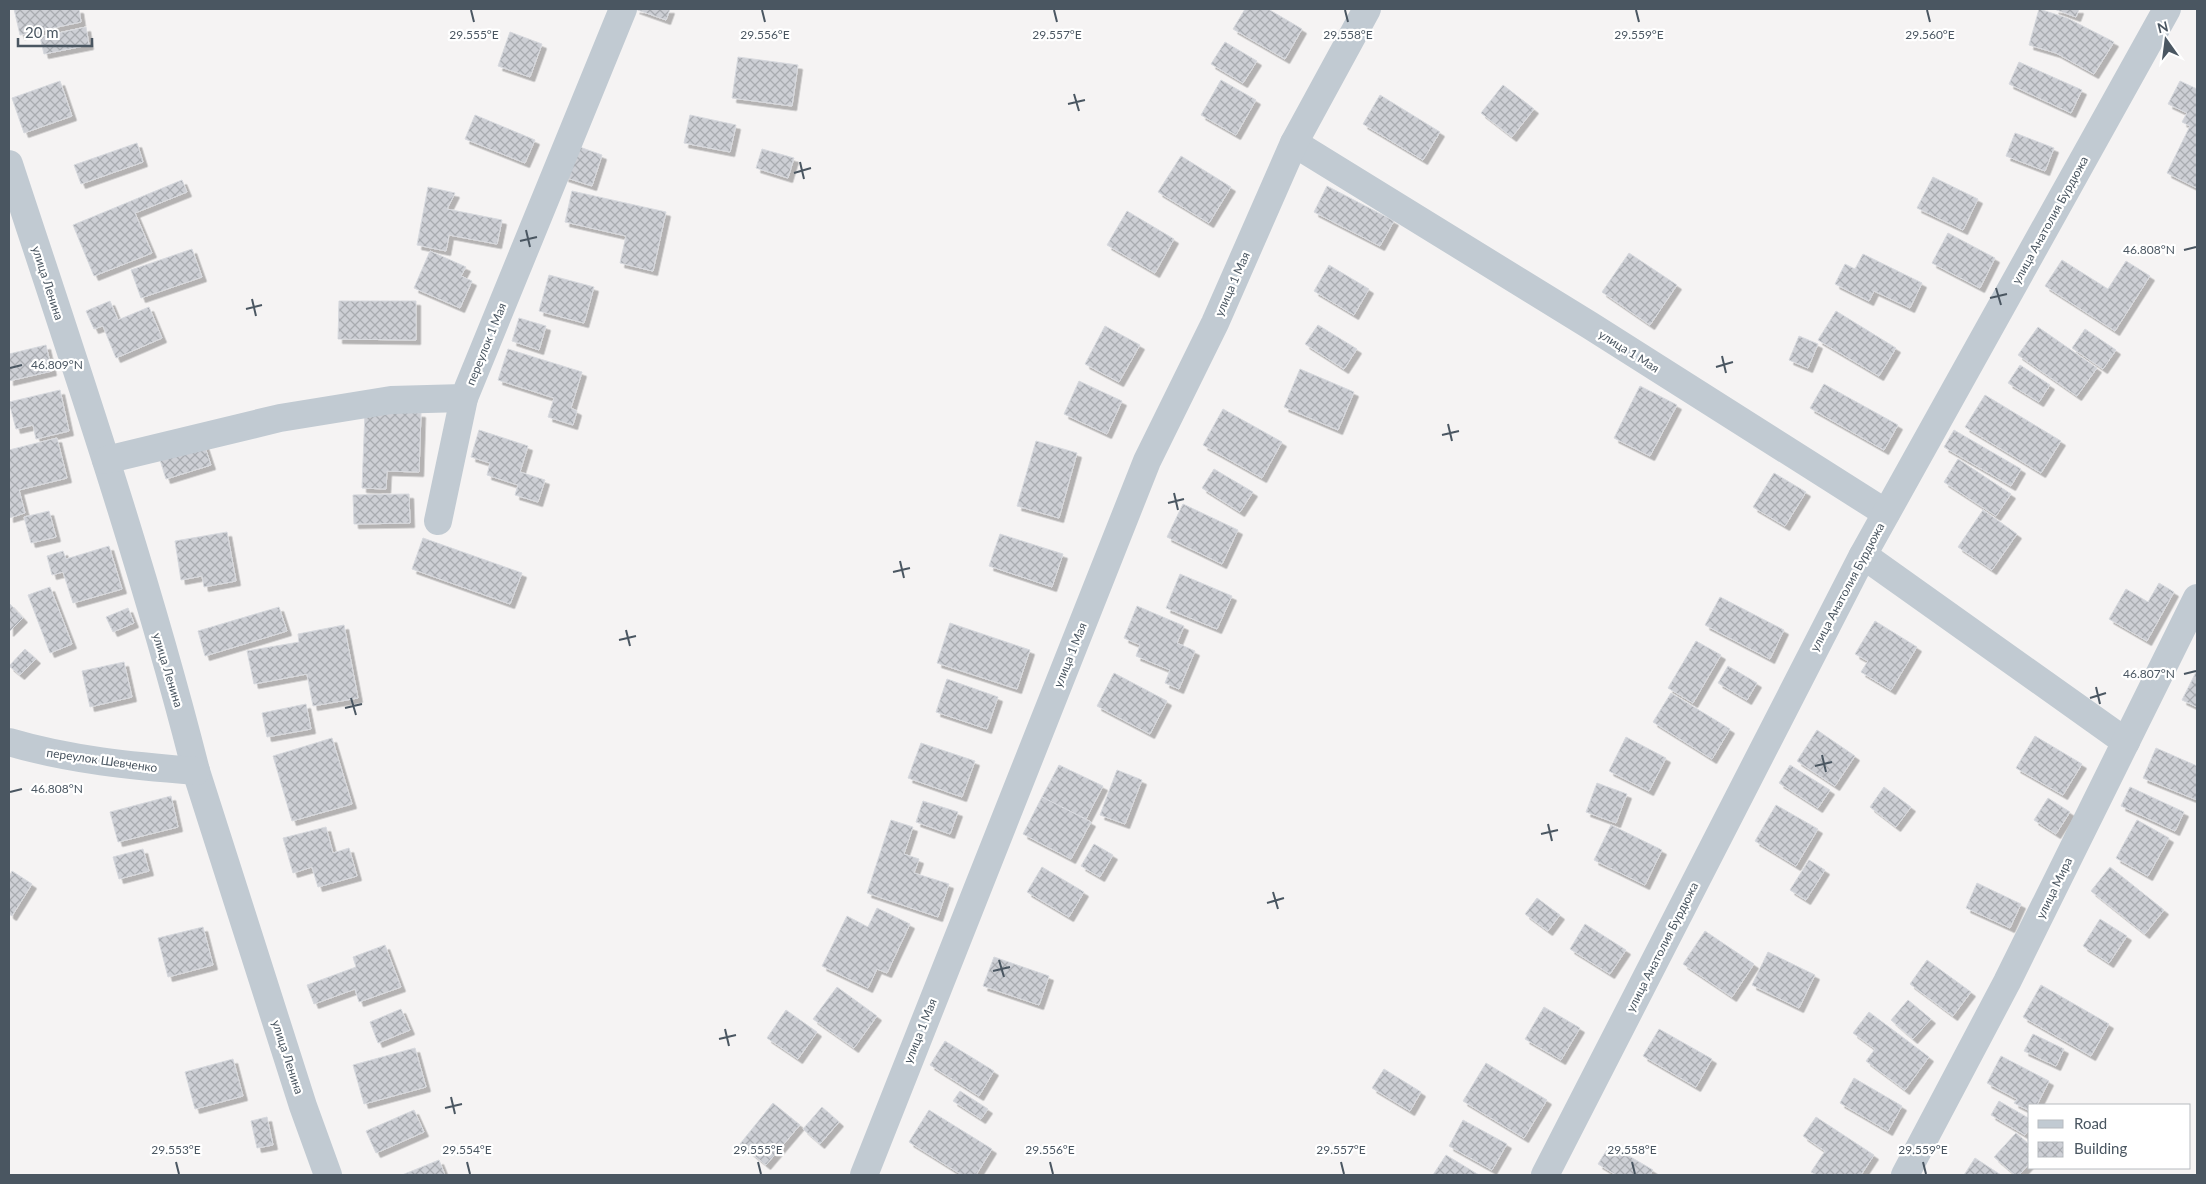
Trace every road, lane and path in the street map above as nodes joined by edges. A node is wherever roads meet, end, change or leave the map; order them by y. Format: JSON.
{"nodes":[{"id":1,"x":623,"y":9,"type":"edge"},
{"id":2,"x":1367,"y":9,"type":"edge"},
{"id":3,"x":2166,"y":9,"type":"edge"},
{"id":4,"x":1294,"y":143,"type":"junction"},
{"id":5,"x":9,"y":164,"type":"edge"},
{"id":6,"x":464,"y":398,"type":"junction"},
{"id":7,"x":106,"y":460,"type":"junction"},
{"id":8,"x":1886,"y":513,"type":"junction"},
{"id":9,"x":438,"y":521,"type":"dead end"},
{"id":10,"x":1863,"y":555,"type":"junction"},
{"id":11,"x":2197,"y":598,"type":"edge"},
{"id":12,"x":9,"y":742,"type":"edge"},
{"id":13,"x":2126,"y":742,"type":"junction"},
{"id":14,"x":196,"y":771,"type":"junction"},
{"id":15,"x":328,"y":1175,"type":"edge"},
{"id":16,"x":864,"y":1175,"type":"edge"},
{"id":17,"x":1545,"y":1175,"type":"edge"},
{"id":18,"x":1905,"y":1175,"type":"edge"}],
"edges":[{"from":1,"to":6,"type":"street","name":"переулок 1 Мая"},
{"from":2,"to":4,"type":"street","name":"улица 1 Мая"},
{"from":3,"to":8,"type":"street","name":"улица Анатолия Бурдюжа"},
{"from":4,"to":8,"type":"street","name":"улица 1 Мая"},
{"from":4,"to":16,"type":"street","name":"улица 1 Мая"},
{"from":5,"to":7,"type":"street","name":"улица Ленина"},
{"from":6,"to":7,"type":"street","name":"переулок 1 Мая"},
{"from":6,"to":9,"type":"street"},
{"from":7,"to":14,"type":"street","name":"улица Ленина"},
{"from":8,"to":10,"type":"street","name":"улица Анатолия Бурдюжа"},
{"from":10,"to":13,"type":"street"},
{"from":10,"to":17,"type":"street","name":"улица Анатолия Бурдюжа"},
{"from":11,"to":13,"type":"street","name":"улица Мира"},
{"from":12,"to":14,"type":"street","name":"переулок Шевченко"},
{"from":13,"to":18,"type":"street","name":"улица Мира"},
{"from":14,"to":15,"type":"street","name":"улица Ленина"}]}
